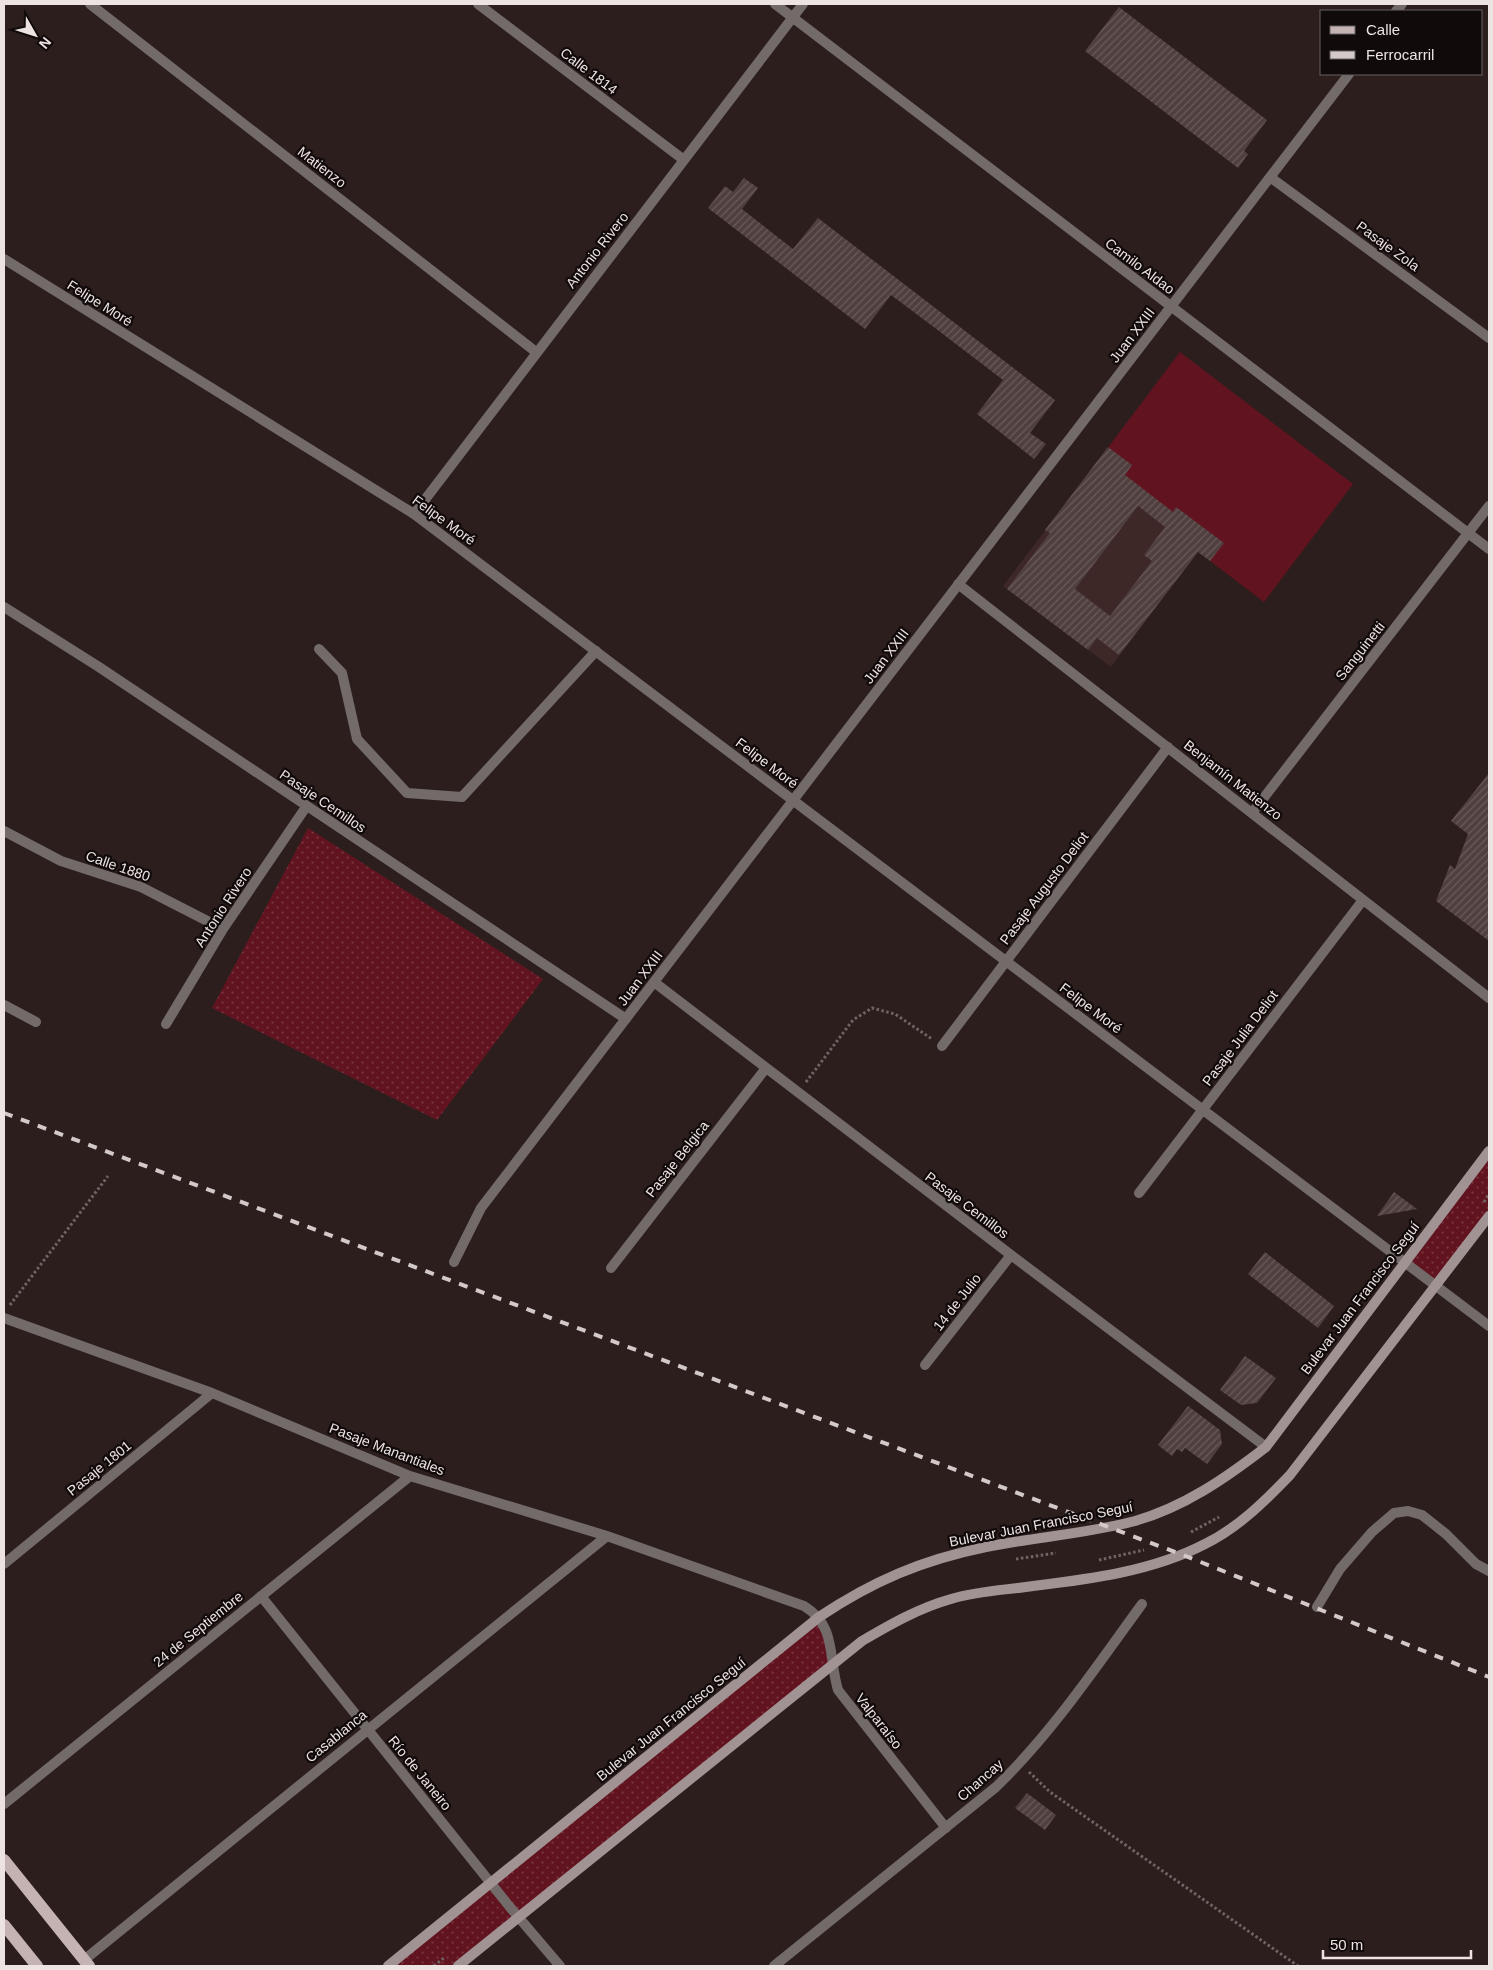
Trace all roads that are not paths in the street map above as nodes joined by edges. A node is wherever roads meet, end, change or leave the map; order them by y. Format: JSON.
{"nodes":[{"id":1,"x":90,"y":4,"type":"edge"},
{"id":2,"x":478,"y":4,"type":"edge"},
{"id":3,"x":775,"y":4,"type":"edge"},
{"id":4,"x":804,"y":4,"type":"edge"},
{"id":5,"x":793,"y":18,"type":"junction"},
{"id":6,"x":1348,"y":75,"type":"edge"},
{"id":7,"x":684,"y":160,"type":"junction"},
{"id":8,"x":1270,"y":177,"type":"junction"},
{"id":9,"x":4,"y":259,"type":"edge"},
{"id":10,"x":1171,"y":306,"type":"junction"},
{"id":11,"x":1489,"y":338,"type":"edge"},
{"id":12,"x":536,"y":352,"type":"junction"},
{"id":13,"x":1489,"y":506,"type":"edge"},
{"id":14,"x":414,"y":514,"type":"junction"},
{"id":15,"x":1468,"y":534,"type":"junction"},
{"id":16,"x":1489,"y":550,"type":"edge"},
{"id":17,"x":958,"y":584,"type":"junction"},
{"id":18,"x":4,"y":607,"type":"edge"},
{"id":19,"x":319,"y":649,"type":"dead end"},
{"id":20,"x":596,"y":651,"type":"junction"},
{"id":21,"x":1168,"y":747,"type":"junction"},
{"id":22,"x":793,"y":800,"type":"junction"},
{"id":23,"x":306,"y":807,"type":"junction"},
{"id":24,"x":1252,"y":813,"type":"junction"},
{"id":25,"x":4,"y":831,"type":"edge"},
{"id":26,"x":1363,"y":900,"type":"junction"},
{"id":27,"x":223,"y":929,"type":"junction"},
{"id":28,"x":1006,"y":961,"type":"junction"},
{"id":29,"x":654,"y":982,"type":"junction"},
{"id":30,"x":1489,"y":998,"type":"edge"},
{"id":31,"x":4,"y":1005,"type":"edge"},
{"id":32,"x":626,"y":1019,"type":"junction"},
{"id":33,"x":36,"y":1022,"type":"dead end"},
{"id":34,"x":166,"y":1024,"type":"dead end"},
{"id":35,"x":942,"y":1046,"type":"road end"},
{"id":36,"x":766,"y":1068,"type":"junction"},
{"id":37,"x":1203,"y":1110,"type":"junction"},
{"id":38,"x":1489,"y":1151,"type":"edge"},
{"id":39,"x":1139,"y":1192,"type":"dead end"},
{"id":40,"x":1489,"y":1216,"type":"edge"},
{"id":41,"x":1011,"y":1256,"type":"junction"},
{"id":42,"x":454,"y":1262,"type":"dead end"},
{"id":43,"x":1405,"y":1262,"type":"junction"},
{"id":44,"x":610,"y":1268,"type":"dead end"},
{"id":45,"x":1436,"y":1286,"type":"junction"},
{"id":46,"x":4,"y":1318,"type":"edge"},
{"id":47,"x":1489,"y":1326,"type":"edge"},
{"id":48,"x":925,"y":1365,"type":"dead end"},
{"id":49,"x":212,"y":1393,"type":"junction"},
{"id":50,"x":1266,"y":1447,"type":"junction"},
{"id":51,"x":410,"y":1476,"type":"junction"},
{"id":52,"x":607,"y":1536,"type":"junction"},
{"id":53,"x":4,"y":1564,"type":"edge"},
{"id":54,"x":1489,"y":1571,"type":"edge"},
{"id":55,"x":261,"y":1596,"type":"junction"},
{"id":56,"x":1142,"y":1604,"type":"dead end"},
{"id":57,"x":1317,"y":1607,"type":"dead end"},
{"id":58,"x":820,"y":1617,"type":"junction"},
{"id":59,"x":832,"y":1664,"type":"junction"},
{"id":60,"x":367,"y":1729,"type":"junction"},
{"id":61,"x":4,"y":1804,"type":"edge"},
{"id":62,"x":946,"y":1828,"type":"junction"},
{"id":63,"x":4,"y":1860,"type":"edge"},
{"id":64,"x":491,"y":1883,"type":"junction"},
{"id":65,"x":519,"y":1918,"type":"junction"},
{"id":66,"x":4,"y":1925,"type":"edge"},
{"id":67,"x":87,"y":1963,"type":"edge"},
{"id":68,"x":38,"y":1966,"type":"edge"},
{"id":69,"x":388,"y":1966,"type":"edge"},
{"id":70,"x":458,"y":1966,"type":"edge"},
{"id":71,"x":560,"y":1966,"type":"edge"},
{"id":72,"x":774,"y":1966,"type":"edge"}],
"edges":[{"from":1,"to":12,"type":"street","name":"Matienzo"},
{"from":2,"to":7,"type":"street","name":"Calle 1814"},
{"from":3,"to":5,"type":"street","name":"Camilo Aldao"},
{"from":4,"to":5,"type":"street","name":"Antonio Rivero"},
{"from":5,"to":7,"type":"street","name":"Antonio Rivero"},
{"from":5,"to":10,"type":"street","name":"Camilo Aldao"},
{"from":6,"to":8,"type":"street","name":"Juan XXIII"},
{"from":7,"to":12,"type":"street","name":"Antonio Rivero"},
{"from":8,"to":10,"type":"street","name":"Juan XXIII"},
{"from":8,"to":11,"type":"street","name":"Pasaje Zola"},
{"from":9,"to":14,"type":"street","name":"Felipe Moré"},
{"from":10,"to":15,"type":"street","name":"Camilo Aldao"},
{"from":10,"to":17,"type":"street","name":"Juan XXIII"},
{"from":12,"to":14,"type":"street","name":"Antonio Rivero"},
{"from":13,"to":15,"type":"street","name":"Sanguinetti"},
{"from":14,"to":20,"type":"street","name":"Felipe Moré"},
{"from":15,"to":16,"type":"street","name":"Camilo Aldao"},
{"from":15,"to":24,"type":"street","name":"Sanguinetti"},
{"from":17,"to":21,"type":"street","name":"Benjamín Matienzo"},
{"from":17,"to":22,"type":"street","name":"Juan XXIII"},
{"from":18,"to":23,"type":"street","name":"Pasaje Cemillos"},
{"from":19,"to":20,"type":"street"},
{"from":20,"to":22,"type":"street","name":"Felipe Moré"},
{"from":21,"to":24,"type":"street","name":"Benjamín Matienzo"},
{"from":21,"to":28,"type":"street","name":"Pasaje Augusto Deliot"},
{"from":22,"to":28,"type":"street","name":"Felipe Moré"},
{"from":22,"to":29,"type":"street","name":"Juan XXIII"},
{"from":23,"to":27,"type":"street","name":"Antonio Rivero"},
{"from":23,"to":32,"type":"street","name":"Pasaje Cemillos"},
{"from":24,"to":26,"type":"street","name":"Benjamín Matienzo"},
{"from":25,"to":27,"type":"street","name":"Calle 1880"},
{"from":26,"to":30,"type":"street","name":"Benjamín Matienzo"},
{"from":26,"to":37,"type":"street","name":"Pasaje Julia Deliot"},
{"from":27,"to":34,"type":"street","name":"Antonio Rivero"},
{"from":28,"to":35,"type":"street","name":"Pasaje Augusto Deliot"},
{"from":28,"to":37,"type":"street","name":"Felipe Moré"},
{"from":29,"to":32,"type":"street","name":"Juan XXIII"},
{"from":29,"to":36,"type":"street","name":"Pasaje Cemillos"},
{"from":31,"to":33,"type":"street"},
{"from":32,"to":42,"type":"street","name":"Juan XXIII"},
{"from":36,"to":41,"type":"street","name":"Pasaje Cemillos"},
{"from":36,"to":44,"type":"street","name":"Pasaje Belgica"},
{"from":37,"to":39,"type":"street","name":"Pasaje Julia Deliot"},
{"from":37,"to":43,"type":"street","name":"Felipe Moré"},
{"from":38,"to":43,"type":"main road","name":"Bulevar Juan Francisco Seguí"},
{"from":40,"to":45,"type":"main road"},
{"from":41,"to":48,"type":"street","name":"14 de Julio"},
{"from":41,"to":50,"type":"street","name":"Pasaje Cemillos"},
{"from":43,"to":45,"type":"street","name":"Felipe Moré"},
{"from":43,"to":50,"type":"main road","name":"Bulevar Juan Francisco Seguí"},
{"from":45,"to":47,"type":"street","name":"Felipe Moré"},
{"from":45,"to":59,"type":"main road"},
{"from":46,"to":49,"type":"street","name":"Pasaje Manantiales"},
{"from":49,"to":51,"type":"street","name":"Pasaje Manantiales"},
{"from":49,"to":53,"type":"street","name":"Pasaje 1801"},
{"from":50,"to":58,"type":"main road","name":"Bulevar Juan Francisco Seguí"},
{"from":51,"to":52,"type":"street","name":"Pasaje Manantiales"},
{"from":51,"to":55,"type":"street","name":"24 de Septiembre"},
{"from":52,"to":58,"type":"street","name":"Pasaje Manantiales"},
{"from":52,"to":60,"type":"street","name":"Casablanca"},
{"from":54,"to":57,"type":"street"},
{"from":55,"to":60,"type":"street","name":"Río de Janeiro"},
{"from":55,"to":61,"type":"street","name":"24 de Septiembre"},
{"from":56,"to":62,"type":"street","name":"Chancay"},
{"from":58,"to":59,"type":"street","name":"Valparaíso"},
{"from":58,"to":64,"type":"main road","name":"Bulevar Juan Francisco Seguí"},
{"from":59,"to":62,"type":"street","name":"Valparaíso"},
{"from":59,"to":65,"type":"main road"},
{"from":60,"to":64,"type":"street","name":"Río de Janeiro"},
{"from":60,"to":67,"type":"street","name":"Casablanca"},
{"from":62,"to":72,"type":"street","name":"Chancay"},
{"from":63,"to":67,"type":"main road"},
{"from":64,"to":65,"type":"street","name":"Río de Janeiro"},
{"from":64,"to":69,"type":"main road","name":"Bulevar Juan Francisco Seguí"},
{"from":65,"to":70,"type":"main road"},
{"from":65,"to":71,"type":"street","name":"Río de Janeiro"},
{"from":66,"to":68,"type":"main road"}]}
